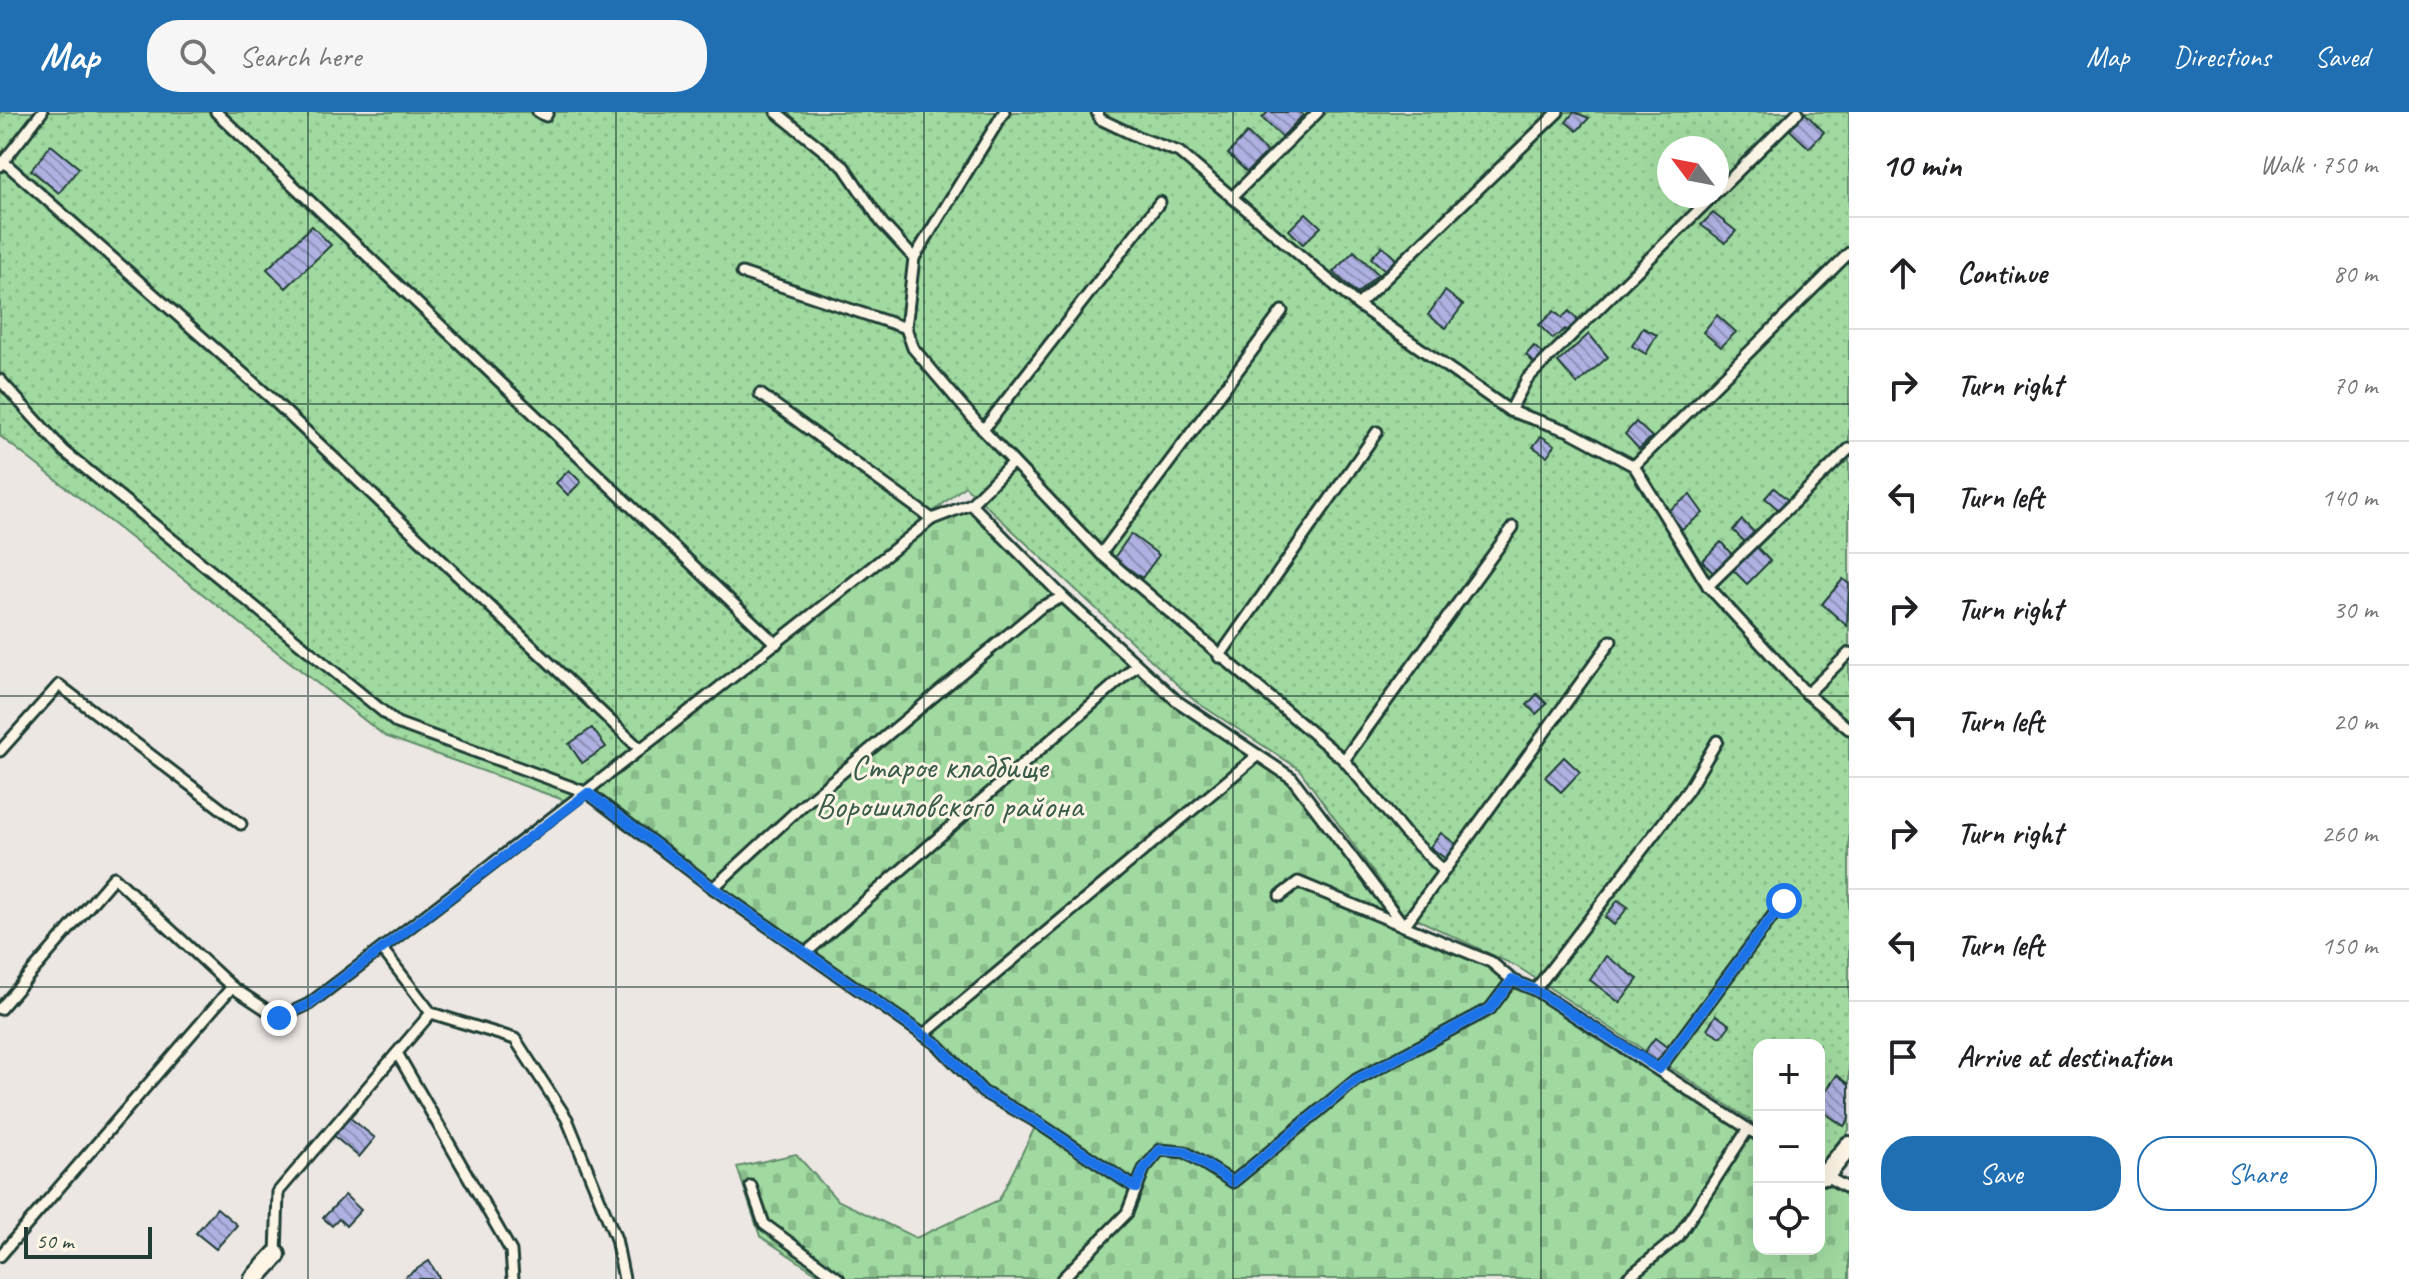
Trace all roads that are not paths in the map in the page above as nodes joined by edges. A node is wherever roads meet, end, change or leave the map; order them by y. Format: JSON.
{"nodes":[{"id":1,"x":42,"y":112,"type":"edge"},
{"id":2,"x":216,"y":112,"type":"edge"},
{"id":3,"x":538,"y":112,"type":"edge"},
{"id":4,"x":548,"y":112,"type":"edge"},
{"id":5,"x":776,"y":112,"type":"edge"},
{"id":6,"x":1004,"y":112,"type":"edge"},
{"id":7,"x":1097,"y":112,"type":"edge"},
{"id":8,"x":1318,"y":112,"type":"edge"},
{"id":9,"x":1558,"y":112,"type":"edge"},
{"id":10,"x":1798,"y":112,"type":"edge"},
{"id":11,"x":2,"y":164,"type":"edge"},
{"id":12,"x":1729,"y":180,"type":"edge"},
{"id":13,"x":1233,"y":196,"type":"junction"},
{"id":14,"x":1160,"y":202,"type":"dead end"},
{"id":15,"x":1701,"y":208,"type":"edge"},
{"id":16,"x":1849,"y":253,"type":"edge"},
{"id":17,"x":914,"y":258,"type":"junction"},
{"id":18,"x":742,"y":273,"type":"dead end"},
{"id":19,"x":1358,"y":305,"type":"junction"},
{"id":20,"x":1282,"y":311,"type":"dead end"},
{"id":21,"x":906,"y":328,"type":"junction"},
{"id":22,"x":0,"y":380,"type":"edge"},
{"id":23,"x":760,"y":394,"type":"dead end"},
{"id":24,"x":1510,"y":411,"type":"junction"},
{"id":25,"x":983,"y":430,"type":"junction"},
{"id":26,"x":1377,"y":432,"type":"dead end"},
{"id":27,"x":1849,"y":449,"type":"edge"},
{"id":28,"x":1013,"y":462,"type":"junction"},
{"id":29,"x":1634,"y":466,"type":"junction"},
{"id":30,"x":971,"y":504,"type":"junction"},
{"id":31,"x":932,"y":519,"type":"junction"},
{"id":32,"x":1513,"y":527,"type":"dead end"},
{"id":33,"x":1101,"y":554,"type":"junction"},
{"id":34,"x":1708,"y":586,"type":"junction"},
{"id":35,"x":1063,"y":597,"type":"junction"},
{"id":36,"x":1611,"y":641,"type":"dead end"},
{"id":37,"x":776,"y":644,"type":"junction"},
{"id":38,"x":1849,"y":653,"type":"edge"},
{"id":39,"x":1219,"y":657,"type":"junction"},
{"id":40,"x":1137,"y":665,"type":"junction"},
{"id":41,"x":1807,"y":694,"type":"junction"},
{"id":42,"x":1849,"y":729,"type":"edge"},
{"id":43,"x":1717,"y":741,"type":"dead end"},
{"id":44,"x":639,"y":748,"type":"junction"},
{"id":45,"x":0,"y":751,"type":"edge"},
{"id":46,"x":1258,"y":755,"type":"junction"},
{"id":47,"x":1344,"y":760,"type":"junction"},
{"id":48,"x":588,"y":793,"type":"junction"},
{"id":49,"x":241,"y":824,"type":"dead end"},
{"id":50,"x":1444,"y":871,"type":"junction"},
{"id":51,"x":713,"y":888,"type":"junction"},
{"id":52,"x":1280,"y":896,"type":"dead end"},
{"id":53,"x":1784,"y":901,"type":"dead end"},
{"id":54,"x":1404,"y":926,"type":"junction"},
{"id":55,"x":382,"y":949,"type":"junction"},
{"id":56,"x":808,"y":951,"type":"junction"},
{"id":57,"x":1512,"y":980,"type":"junction"},
{"id":58,"x":232,"y":987,"type":"junction"},
{"id":59,"x":1535,"y":990,"type":"junction"},
{"id":60,"x":0,"y":1009,"type":"edge"},
{"id":61,"x":431,"y":1013,"type":"junction"},
{"id":62,"x":923,"y":1035,"type":"junction"},
{"id":63,"x":397,"y":1053,"type":"junction"},
{"id":64,"x":1659,"y":1069,"type":"junction"},
{"id":65,"x":1748,"y":1129,"type":"junction"},
{"id":66,"x":1753,"y":1132,"type":"edge"},
{"id":67,"x":1849,"y":1146,"type":"edge"},
{"id":68,"x":1825,"y":1170,"type":"edge"},
{"id":69,"x":1825,"y":1175,"type":"edge"},
{"id":70,"x":751,"y":1186,"type":"dead end"},
{"id":71,"x":1136,"y":1188,"type":"junction"},
{"id":72,"x":1849,"y":1189,"type":"edge"},
{"id":73,"x":276,"y":1255,"type":"joint"},
{"id":74,"x":0,"y":1256,"type":"edge"},
{"id":75,"x":254,"y":1279,"type":"edge"},
{"id":76,"x":513,"y":1279,"type":"edge"},
{"id":77,"x":624,"y":1279,"type":"edge"},
{"id":78,"x":839,"y":1279,"type":"edge"},
{"id":79,"x":1062,"y":1279,"type":"edge"},
{"id":80,"x":1626,"y":1279,"type":"edge"}],
"edges":[{"from":1,"to":11,"type":"lane"},
{"from":2,"to":37,"type":"lane"},
{"from":3,"to":4,"type":"lane"},
{"from":5,"to":17,"type":"lane"},
{"from":6,"to":17,"type":"lane"},
{"from":7,"to":13,"type":"lane"},
{"from":8,"to":13,"type":"lane"},
{"from":9,"to":19,"type":"lane"},
{"from":10,"to":12,"type":"lane"},
{"from":11,"to":44,"type":"lane"},
{"from":13,"to":19,"type":"lane"},
{"from":14,"to":25,"type":"lane"},
{"from":15,"to":24,"type":"lane"},
{"from":16,"to":29,"type":"lane"},
{"from":17,"to":21,"type":"lane"},
{"from":18,"to":21,"type":"lane"},
{"from":19,"to":24,"type":"lane"},
{"from":20,"to":33,"type":"lane"},
{"from":21,"to":25,"type":"lane"},
{"from":22,"to":48,"type":"lane"},
{"from":23,"to":31,"type":"lane"},
{"from":24,"to":29,"type":"lane"},
{"from":25,"to":28,"type":"lane"},
{"from":26,"to":39,"type":"lane"},
{"from":27,"to":34,"type":"lane"},
{"from":28,"to":30,"type":"lane"},
{"from":28,"to":33,"type":"lane"},
{"from":29,"to":34,"type":"lane"},
{"from":30,"to":31,"type":"lane"},
{"from":30,"to":35,"type":"lane"},
{"from":31,"to":37,"type":"lane"},
{"from":32,"to":47,"type":"lane"},
{"from":33,"to":39,"type":"lane"},
{"from":34,"to":41,"type":"lane"},
{"from":35,"to":40,"type":"lane"},
{"from":35,"to":51,"type":"lane"},
{"from":36,"to":50,"type":"lane"},
{"from":37,"to":44,"type":"lane"},
{"from":38,"to":41,"type":"lane"},
{"from":39,"to":47,"type":"lane"},
{"from":40,"to":46,"type":"lane"},
{"from":40,"to":56,"type":"lane"},
{"from":41,"to":42,"type":"lane"},
{"from":43,"to":59,"type":"lane"},
{"from":44,"to":48,"type":"lane"},
{"from":45,"to":49,"type":"lane"},
{"from":46,"to":54,"type":"lane"},
{"from":46,"to":62,"type":"lane"},
{"from":47,"to":50,"type":"lane"},
{"from":48,"to":51,"type":"lane"},
{"from":48,"to":55,"type":"lane"},
{"from":50,"to":54,"type":"lane"},
{"from":51,"to":56,"type":"lane"},
{"from":52,"to":54,"type":"lane"},
{"from":53,"to":64,"type":"lane"},
{"from":54,"to":57,"type":"lane"},
{"from":55,"to":58,"type":"lane"},
{"from":55,"to":61,"type":"lane"},
{"from":56,"to":62,"type":"lane"},
{"from":57,"to":59,"type":"lane"},
{"from":57,"to":71,"type":"lane"},
{"from":58,"to":60,"type":"lane"},
{"from":58,"to":74,"type":"lane"},
{"from":59,"to":64,"type":"lane"},
{"from":61,"to":63,"type":"lane"},
{"from":61,"to":77,"type":"lane"},
{"from":62,"to":71,"type":"lane"},
{"from":63,"to":73,"type":"lane"},
{"from":63,"to":76,"type":"lane"},
{"from":64,"to":65,"type":"lane"},
{"from":65,"to":66,"type":"lane"},
{"from":65,"to":80,"type":"lane"},
{"from":67,"to":68,"type":"street"},
{"from":69,"to":72,"type":"lane"},
{"from":70,"to":78,"type":"lane"},
{"from":71,"to":79,"type":"lane"},
{"from":73,"to":75,"type":"street"}]}
